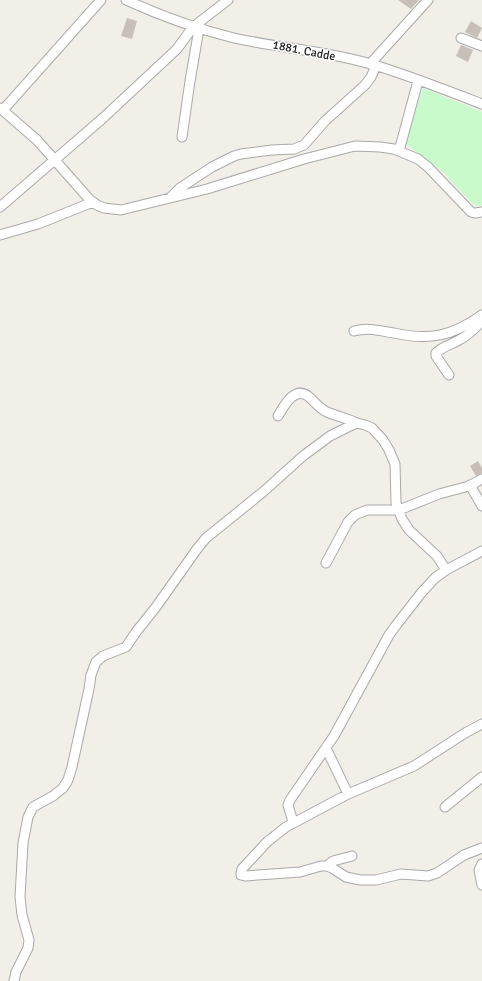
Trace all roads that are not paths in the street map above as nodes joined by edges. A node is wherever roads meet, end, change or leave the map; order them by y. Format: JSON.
{"nodes":[{"id":1,"x":101,"y":0,"type":"edge"},
{"id":2,"x":126,"y":0,"type":"edge"},
{"id":3,"x":228,"y":0,"type":"edge"},
{"id":4,"x":428,"y":0,"type":"edge"},
{"id":5,"x":196,"y":28,"type":"junction"},
{"id":6,"x":461,"y":38,"type":"dead end"},
{"id":7,"x":482,"y":46,"type":"edge"},
{"id":8,"x":373,"y":65,"type":"junction"},
{"id":9,"x":418,"y":81,"type":"junction"},
{"id":10,"x":482,"y":104,"type":"edge"},
{"id":11,"x":2,"y":109,"type":"edge"},
{"id":12,"x":182,"y":137,"type":"dead end"},
{"id":13,"x":300,"y":147,"type":"junction"},
{"id":14,"x":399,"y":151,"type":"junction"},
{"id":15,"x":304,"y":159,"type":"junction"},
{"id":16,"x":54,"y":160,"type":"junction"},
{"id":17,"x":170,"y":197,"type":"junction"},
{"id":18,"x":93,"y":202,"type":"junction"},
{"id":19,"x":0,"y":206,"type":"edge"},
{"id":20,"x":482,"y":212,"type":"edge"},
{"id":21,"x":0,"y":235,"type":"edge"},
{"id":22,"x":482,"y":315,"type":"edge"},
{"id":23,"x":482,"y":321,"type":"edge"},
{"id":24,"x":354,"y":331,"type":"dead end"},
{"id":25,"x":450,"y":375,"type":"dead end"},
{"id":26,"x":278,"y":416,"type":"dead end"},
{"id":27,"x":357,"y":423,"type":"junction"},
{"id":28,"x":482,"y":479,"type":"edge"},
{"id":29,"x":470,"y":485,"type":"junction"},
{"id":30,"x":482,"y":506,"type":"edge"},
{"id":31,"x":399,"y":510,"type":"junction"},
{"id":32,"x":482,"y":551,"type":"edge"},
{"id":33,"x":326,"y":563,"type":"dead end"},
{"id":34,"x":446,"y":570,"type":"junction"},
{"id":35,"x":482,"y":724,"type":"edge"},
{"id":36,"x":326,"y":748,"type":"junction"},
{"id":37,"x":482,"y":777,"type":"edge"},
{"id":38,"x":348,"y":794,"type":"junction"},
{"id":39,"x":445,"y":807,"type":"dead end"},
{"id":40,"x":293,"y":822,"type":"junction"},
{"id":41,"x":482,"y":848,"type":"edge"},
{"id":42,"x":352,"y":856,"type":"dead end"},
{"id":43,"x":482,"y":864,"type":"edge"},
{"id":44,"x":327,"y":866,"type":"junction"},
{"id":45,"x":482,"y":885,"type":"edge"},
{"id":46,"x":14,"y":981,"type":"edge"}],
"edges":[{"from":1,"to":11,"type":"street"},
{"from":2,"to":5,"type":"street","name":"1881. Cadde"},
{"from":3,"to":5,"type":"street"},
{"from":4,"to":8,"type":"street"},
{"from":5,"to":8,"type":"street","name":"1881. Cadde"},
{"from":5,"to":12,"type":"street"},
{"from":5,"to":16,"type":"street"},
{"from":6,"to":7,"type":"street"},
{"from":8,"to":9,"type":"street","name":"1881. Cadde"},
{"from":8,"to":13,"type":"street"},
{"from":9,"to":10,"type":"street","name":"1881. Cadde"},
{"from":9,"to":14,"type":"street"},
{"from":11,"to":16,"type":"street"},
{"from":13,"to":15,"type":"street"},
{"from":13,"to":17,"type":"street"},
{"from":14,"to":15,"type":"street"},
{"from":14,"to":20,"type":"street"},
{"from":15,"to":17,"type":"street"},
{"from":16,"to":18,"type":"street"},
{"from":16,"to":19,"type":"street"},
{"from":17,"to":18,"type":"street"},
{"from":18,"to":21,"type":"street"},
{"from":22,"to":24,"type":"street"},
{"from":23,"to":25,"type":"street"},
{"from":26,"to":27,"type":"street"},
{"from":27,"to":31,"type":"street"},
{"from":27,"to":46,"type":"street"},
{"from":28,"to":29,"type":"street"},
{"from":29,"to":30,"type":"street"},
{"from":29,"to":31,"type":"street"},
{"from":31,"to":33,"type":"street"},
{"from":31,"to":34,"type":"street"},
{"from":32,"to":34,"type":"street"},
{"from":34,"to":36,"type":"street"},
{"from":35,"to":38,"type":"street"},
{"from":36,"to":38,"type":"street"},
{"from":36,"to":40,"type":"street"},
{"from":37,"to":39,"type":"street"},
{"from":38,"to":40,"type":"street"},
{"from":40,"to":44,"type":"street"},
{"from":41,"to":44,"type":"street"},
{"from":42,"to":44,"type":"street"},
{"from":43,"to":45,"type":"street"}]}
